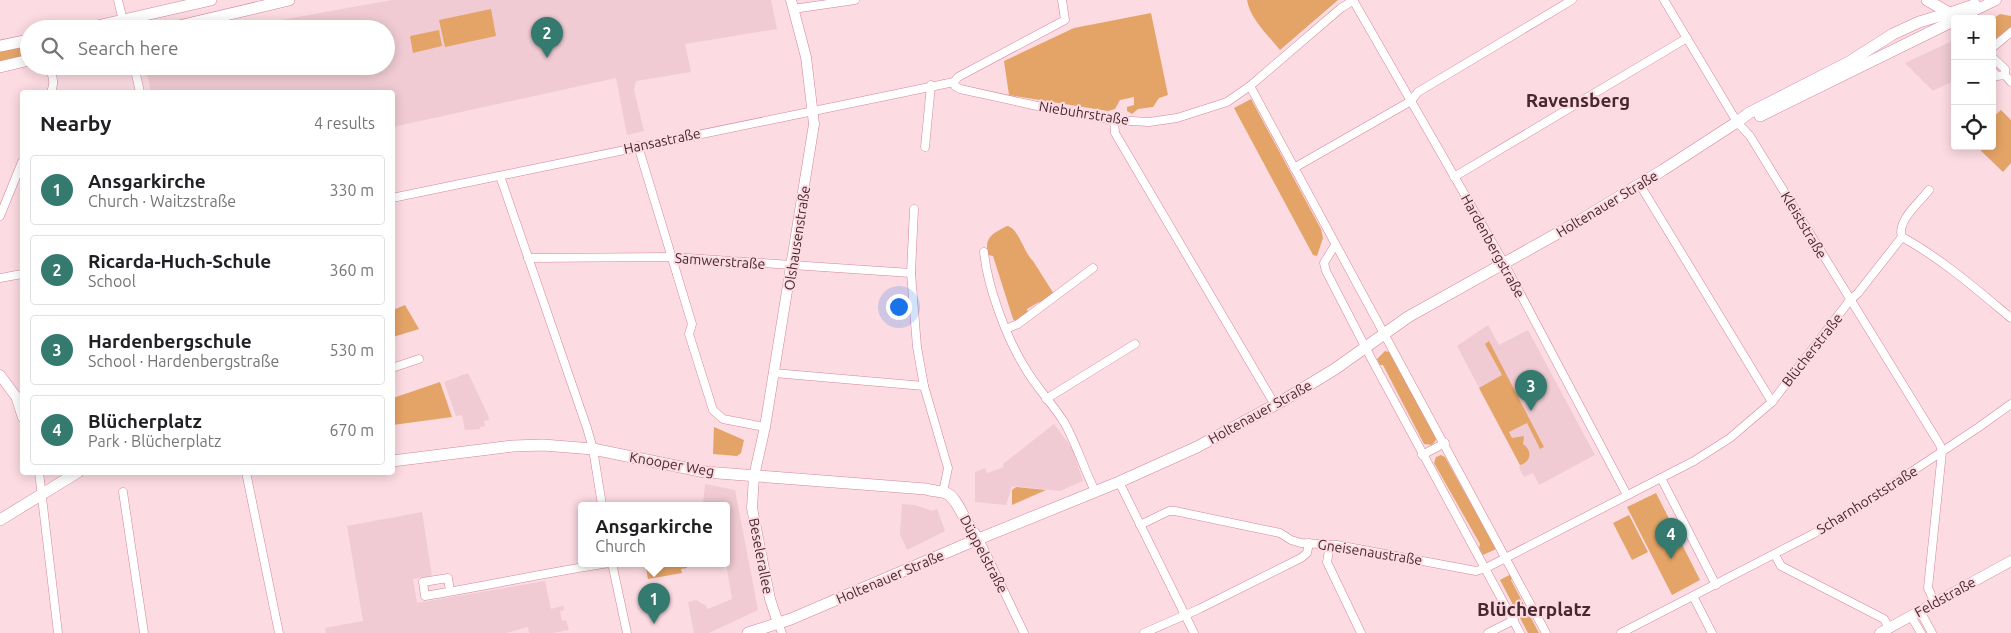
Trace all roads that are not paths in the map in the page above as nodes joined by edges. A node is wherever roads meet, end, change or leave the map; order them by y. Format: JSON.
{"nodes":[{"id":1,"x":118,"y":0,"type":"edge"},
{"id":2,"x":211,"y":0,"type":"edge"},
{"id":3,"x":289,"y":0,"type":"edge"},
{"id":4,"x":855,"y":0,"type":"edge"},
{"id":5,"x":1062,"y":0,"type":"edge"},
{"id":6,"x":1354,"y":0,"type":"edge"},
{"id":7,"x":1572,"y":0,"type":"edge"},
{"id":8,"x":1664,"y":0,"type":"edge"},
{"id":9,"x":1927,"y":0,"type":"edge"},
{"id":10,"x":1942,"y":0,"type":"edge"},
{"id":11,"x":1985,"y":0,"type":"edge"},
{"id":12,"x":1996,"y":0,"type":"edge"},
{"id":13,"x":792,"y":5,"type":"edge"},
{"id":14,"x":1952,"y":15,"type":"edge"},
{"id":15,"x":1959,"y":15,"type":"edge"},
{"id":16,"x":1961,"y":15,"type":"edge"},
{"id":17,"x":1951,"y":16,"type":"edge"},
{"id":18,"x":1951,"y":18,"type":"edge"},
{"id":19,"x":123,"y":20,"type":"edge"},
{"id":20,"x":141,"y":20,"type":"edge"},
{"id":21,"x":204,"y":20,"type":"edge"},
{"id":22,"x":2011,"y":32,"type":"edge"},
{"id":23,"x":1687,"y":38,"type":"junction"},
{"id":24,"x":20,"y":42,"type":"edge"},
{"id":25,"x":1996,"y":45,"type":"edge"},
{"id":26,"x":0,"y":46,"type":"edge"},
{"id":27,"x":1995,"y":60,"type":"edge"},
{"id":28,"x":20,"y":62,"type":"edge"},
{"id":29,"x":0,"y":67,"type":"edge"},
{"id":30,"x":52,"y":75,"type":"edge"},
{"id":31,"x":136,"y":75,"type":"edge"},
{"id":32,"x":1996,"y":75,"type":"edge"},
{"id":33,"x":2005,"y":75,"type":"junction"},
{"id":34,"x":954,"y":82,"type":"junction"},
{"id":35,"x":2011,"y":82,"type":"edge"},
{"id":36,"x":931,"y":85,"type":"junction"},
{"id":37,"x":1250,"y":86,"type":"junction"},
{"id":38,"x":52,"y":90,"type":"edge"},
{"id":39,"x":140,"y":90,"type":"edge"},
{"id":40,"x":1411,"y":101,"type":"junction"},
{"id":41,"x":813,"y":110,"type":"junction"},
{"id":42,"x":1114,"y":120,"type":"junction"},
{"id":43,"x":1737,"y":122,"type":"junction"},
{"id":44,"x":638,"y":146,"type":"junction"},
{"id":45,"x":925,"y":146,"type":"dead end"},
{"id":46,"x":20,"y":167,"type":"edge"},
{"id":47,"x":1294,"y":168,"type":"junction"},
{"id":48,"x":500,"y":176,"type":"junction"},
{"id":49,"x":1454,"y":177,"type":"junction"},
{"id":50,"x":1640,"y":185,"type":"junction"},
{"id":51,"x":1929,"y":190,"type":"dead end"},
{"id":52,"x":395,"y":197,"type":"edge"},
{"id":53,"x":914,"y":209,"type":"dead end"},
{"id":54,"x":0,"y":216,"type":"edge"},
{"id":55,"x":1902,"y":237,"type":"junction"},
{"id":56,"x":1335,"y":245,"type":"junction"},
{"id":57,"x":984,"y":252,"type":"dead end"},
{"id":58,"x":672,"y":257,"type":"junction"},
{"id":59,"x":528,"y":258,"type":"junction"},
{"id":60,"x":1504,"y":263,"type":"junction"},
{"id":61,"x":792,"y":266,"type":"junction"},
{"id":62,"x":1093,"y":268,"type":"dead end"},
{"id":63,"x":911,"y":273,"type":"junction"},
{"id":64,"x":20,"y":274,"type":"edge"},
{"id":65,"x":0,"y":278,"type":"edge"},
{"id":66,"x":1850,"y":300,"type":"junction"},
{"id":67,"x":2011,"y":318,"type":"edge"},
{"id":68,"x":1006,"y":329,"type":"junction"},
{"id":69,"x":1383,"y":334,"type":"junction"},
{"id":70,"x":1135,"y":344,"type":"dead end"},
{"id":71,"x":1365,"y":348,"type":"junction"},
{"id":72,"x":419,"y":359,"type":"dead end"},
{"id":73,"x":395,"y":367,"type":"edge"},
{"id":74,"x":774,"y":373,"type":"junction"},
{"id":75,"x":0,"y":375,"type":"edge"},
{"id":76,"x":924,"y":386,"type":"junction"},
{"id":77,"x":14,"y":394,"type":"junction"},
{"id":78,"x":1046,"y":399,"type":"junction"},
{"id":79,"x":20,"y":400,"type":"edge"},
{"id":80,"x":1772,"y":402,"type":"junction"},
{"id":81,"x":2011,"y":404,"type":"edge"},
{"id":82,"x":1275,"y":405,"type":"junction"},
{"id":83,"x":20,"y":412,"type":"edge"},
{"id":84,"x":765,"y":427,"type":"junction"},
{"id":85,"x":1444,"y":443,"type":"junction"},
{"id":86,"x":593,"y":449,"type":"junction"},
{"id":87,"x":1942,"y":452,"type":"junction"},
{"id":88,"x":1422,"y":455,"type":"junction"},
{"id":89,"x":395,"y":461,"type":"edge"},
{"id":90,"x":39,"y":475,"type":"edge"},
{"id":91,"x":60,"y":475,"type":"edge"},
{"id":92,"x":72,"y":475,"type":"edge"},
{"id":93,"x":247,"y":475,"type":"edge"},
{"id":94,"x":754,"y":476,"type":"junction"},
{"id":95,"x":1661,"y":478,"type":"junction"},
{"id":96,"x":1119,"y":482,"type":"junction"},
{"id":97,"x":41,"y":491,"type":"junction"},
{"id":98,"x":1095,"y":491,"type":"junction"},
{"id":99,"x":124,"y":492,"type":"dead end"},
{"id":100,"x":1628,"y":495,"type":"junction"},
{"id":101,"x":950,"y":497,"type":"junction"},
{"id":102,"x":602,"y":502,"type":"edge"},
{"id":103,"x":0,"y":512,"type":"edge"},
{"id":104,"x":0,"y":520,"type":"edge"},
{"id":105,"x":1140,"y":525,"type":"junction"},
{"id":106,"x":975,"y":541,"type":"junction"},
{"id":107,"x":1309,"y":543,"type":"junction"},
{"id":108,"x":1330,"y":545,"type":"junction"},
{"id":109,"x":1775,"y":555,"type":"junction"},
{"id":110,"x":1505,"y":558,"type":"junction"},
{"id":111,"x":2011,"y":561,"type":"edge"},
{"id":112,"x":589,"y":567,"type":"edge"},
{"id":113,"x":612,"y":567,"type":"edge"},
{"id":114,"x":1486,"y":568,"type":"junction"},
{"id":115,"x":1716,"y":585,"type":"junction"},
{"id":116,"x":450,"y":592,"type":"dead end"},
{"id":117,"x":1693,"y":596,"type":"junction"},
{"id":118,"x":1935,"y":603,"type":"junction"},
{"id":119,"x":1916,"y":613,"type":"junction"},
{"id":120,"x":1184,"y":614,"type":"junction"},
{"id":121,"x":1514,"y":620,"type":"junction"},
{"id":122,"x":780,"y":628,"type":"edge"},
{"id":123,"x":1884,"y":630,"type":"edge"},
{"id":124,"x":58,"y":633,"type":"edge"},
{"id":125,"x":144,"y":633,"type":"edge"},
{"id":126,"x":279,"y":633,"type":"edge"},
{"id":127,"x":626,"y":633,"type":"edge"},
{"id":128,"x":748,"y":633,"type":"edge"},
{"id":129,"x":1024,"y":633,"type":"edge"},
{"id":130,"x":1144,"y":633,"type":"edge"},
{"id":131,"x":1194,"y":633,"type":"edge"},
{"id":132,"x":1361,"y":633,"type":"edge"},
{"id":133,"x":1488,"y":633,"type":"edge"},
{"id":134,"x":1520,"y":633,"type":"edge"},
{"id":135,"x":1546,"y":633,"type":"edge"},
{"id":136,"x":1622,"y":633,"type":"edge"},
{"id":137,"x":1712,"y":633,"type":"edge"},
{"id":138,"x":1921,"y":633,"type":"edge"},
{"id":139,"x":1932,"y":633,"type":"edge"}],
"edges":[{"from":1,"to":19,"type":"street"},
{"from":2,"to":20,"type":"main road"},
{"from":3,"to":21,"type":"main road"},
{"from":4,"to":13,"type":"street"},
{"from":5,"to":34,"type":"street"},
{"from":6,"to":37,"type":"street","name":"Niebuhrstraße"},
{"from":6,"to":40,"type":"street","name":"Hardenbergstraße"},
{"from":7,"to":40,"type":"street"},
{"from":8,"to":23,"type":"street","name":"Kleiststraße"},
{"from":9,"to":17,"type":"main road"},
{"from":10,"to":14,"type":"main road"},
{"from":11,"to":15,"type":"street","name":"Holtenauer Straße"},
{"from":12,"to":16,"type":"street","name":"Holtenauer Straße"},
{"from":13,"to":41,"type":"street","name":"Olshausenstraße"},
{"from":18,"to":43,"type":"main road","name":"Holtenauer Straße"},
{"from":22,"to":25,"type":"street"},
{"from":23,"to":43,"type":"street","name":"Kleiststraße"},
{"from":23,"to":49,"type":"street"},
{"from":24,"to":26,"type":"main road"},
{"from":27,"to":33,"type":"street"},
{"from":28,"to":29,"type":"main road"},
{"from":30,"to":38,"type":"street"},
{"from":31,"to":39,"type":"street"},
{"from":32,"to":33,"type":"street"},
{"from":33,"to":35,"type":"street"},
{"from":34,"to":36,"type":"street"},
{"from":34,"to":42,"type":"street","name":"Niebuhrstraße"},
{"from":36,"to":41,"type":"street","name":"Hansastraße"},
{"from":36,"to":45,"type":"street"},
{"from":37,"to":42,"type":"street","name":"Niebuhrstraße"},
{"from":37,"to":47,"type":"street"},
{"from":40,"to":47,"type":"street"},
{"from":40,"to":49,"type":"street","name":"Hardenbergstraße"},
{"from":41,"to":44,"type":"street","name":"Hansastraße"},
{"from":41,"to":61,"type":"street","name":"Olshausenstraße"},
{"from":42,"to":82,"type":"street"},
{"from":43,"to":50,"type":"main road","name":"Holtenauer Straße"},
{"from":43,"to":66,"type":"street","name":"Kleiststraße"},
{"from":44,"to":48,"type":"street","name":"Hansastraße"},
{"from":44,"to":58,"type":"street"},
{"from":46,"to":54,"type":"street"},
{"from":47,"to":56,"type":"street"},
{"from":48,"to":52,"type":"street","name":"Hansastraße"},
{"from":48,"to":59,"type":"street"},
{"from":49,"to":60,"type":"street","name":"Hardenbergstraße"},
{"from":50,"to":60,"type":"main road","name":"Holtenauer Straße"},
{"from":50,"to":80,"type":"street"},
{"from":51,"to":55,"type":"street","name":"Blücherstraße"},
{"from":53,"to":63,"type":"street"},
{"from":55,"to":66,"type":"street","name":"Blücherstraße"},
{"from":55,"to":67,"type":"street"},
{"from":56,"to":69,"type":"street"},
{"from":56,"to":71,"type":"street"},
{"from":57,"to":68,"type":"street"},
{"from":58,"to":59,"type":"street","name":"Samwerstraße"},
{"from":58,"to":61,"type":"street","name":"Samwerstraße"},
{"from":58,"to":84,"type":"street"},
{"from":59,"to":86,"type":"street"},
{"from":60,"to":69,"type":"main road","name":"Holtenauer Straße"},
{"from":60,"to":100,"type":"street","name":"Hardenbergstraße"},
{"from":61,"to":63,"type":"street","name":"Samwerstraße"},
{"from":61,"to":74,"type":"street","name":"Olshausenstraße"},
{"from":62,"to":68,"type":"street"},
{"from":63,"to":76,"type":"street"},
{"from":64,"to":65,"type":"street"},
{"from":66,"to":80,"type":"street","name":"Blücherstraße"},
{"from":66,"to":87,"type":"street","name":"Kleiststraße"},
{"from":68,"to":78,"type":"street"},
{"from":69,"to":71,"type":"main road","name":"Holtenauer Straße"},
{"from":69,"to":85,"type":"street"},
{"from":70,"to":78,"type":"street"},
{"from":71,"to":82,"type":"main road","name":"Holtenauer Straße"},
{"from":71,"to":88,"type":"street"},
{"from":72,"to":73,"type":"street"},
{"from":74,"to":76,"type":"street"},
{"from":74,"to":84,"type":"street","name":"Olshausenstraße"},
{"from":75,"to":77,"type":"street"},
{"from":76,"to":101,"type":"street"},
{"from":77,"to":79,"type":"street"},
{"from":77,"to":83,"type":"street"},
{"from":78,"to":98,"type":"street"},
{"from":80,"to":95,"type":"street","name":"Blücherstraße"},
{"from":81,"to":87,"type":"street","name":"Scharnhorststraße"},
{"from":82,"to":96,"type":"main road","name":"Holtenauer Straße"},
{"from":84,"to":94,"type":"street","name":"Olshausenstraße"},
{"from":85,"to":88,"type":"street"},
{"from":85,"to":110,"type":"street"},
{"from":86,"to":89,"type":"main road","name":"Knooper Weg"},
{"from":86,"to":94,"type":"main road","name":"Knooper Weg"},
{"from":86,"to":102,"type":"street"},
{"from":87,"to":109,"type":"street","name":"Scharnhorststraße"},
{"from":87,"to":118,"type":"street"},
{"from":88,"to":114,"type":"street"},
{"from":90,"to":97,"type":"street"},
{"from":91,"to":97,"type":"main road"},
{"from":92,"to":97,"type":"main road"},
{"from":93,"to":126,"type":"street"},
{"from":94,"to":101,"type":"main road","name":"Knooper Weg"},
{"from":94,"to":122,"type":"street","name":"Beselerallee"},
{"from":95,"to":100,"type":"street"},
{"from":95,"to":115,"type":"street"},
{"from":96,"to":98,"type":"main road","name":"Holtenauer Straße"},
{"from":96,"to":105,"type":"street"},
{"from":97,"to":103,"type":"main road"},
{"from":97,"to":104,"type":"main road"},
{"from":97,"to":124,"type":"street"},
{"from":98,"to":106,"type":"main road","name":"Holtenauer Straße"},
{"from":99,"to":125,"type":"street"},
{"from":100,"to":110,"type":"street"},
{"from":101,"to":106,"type":"main road","name":"Düppelstraße"},
{"from":105,"to":107,"type":"street","name":"Gneisenaustraße"},
{"from":105,"to":120,"type":"street"},
{"from":106,"to":122,"type":"main road","name":"Holtenauer Straße"},
{"from":106,"to":129,"type":"street","name":"Düppelstraße"},
{"from":107,"to":108,"type":"street","name":"Gneisenaustraße"},
{"from":107,"to":120,"type":"street"},
{"from":108,"to":114,"type":"street","name":"Gneisenaustraße"},
{"from":108,"to":132,"type":"street"},
{"from":109,"to":115,"type":"street","name":"Scharnhorststraße"},
{"from":109,"to":123,"type":"street"},
{"from":110,"to":114,"type":"street"},
{"from":110,"to":135,"type":"street"},
{"from":111,"to":118,"type":"street","name":"Feldstraße"},
{"from":112,"to":116,"type":"street"},
{"from":113,"to":127,"type":"street"},
{"from":114,"to":121,"type":"street"},
{"from":115,"to":117,"type":"street"},
{"from":117,"to":136,"type":"street"},
{"from":117,"to":137,"type":"street"},
{"from":118,"to":119,"type":"street","name":"Feldstraße"},
{"from":119,"to":123,"type":"street","name":"Feldstraße"},
{"from":119,"to":138,"type":"street"},
{"from":119,"to":139,"type":"street"},
{"from":120,"to":130,"type":"street"},
{"from":120,"to":131,"type":"street"},
{"from":121,"to":133,"type":"street"},
{"from":121,"to":134,"type":"street"},
{"from":122,"to":128,"type":"main road","name":"Holtenauer Straße"}]}
